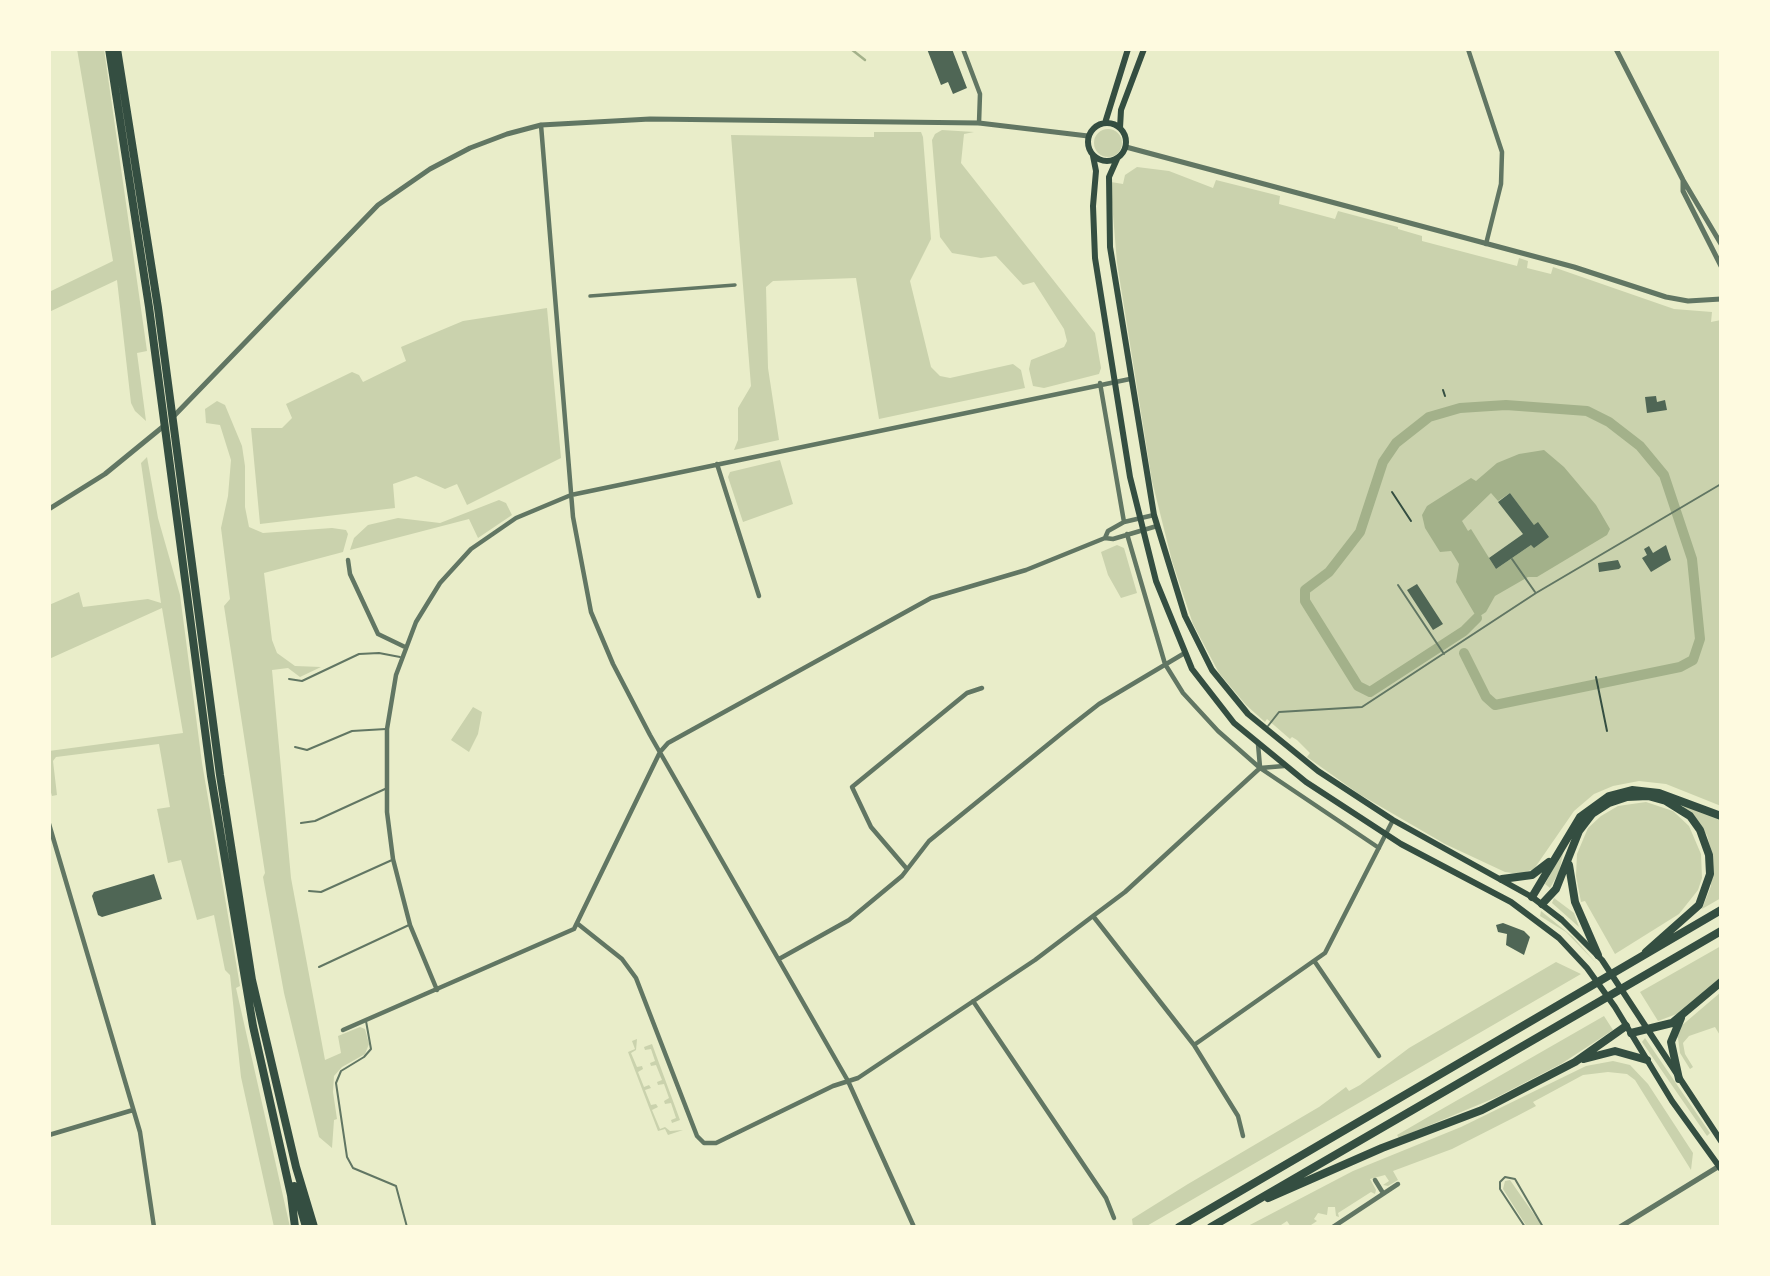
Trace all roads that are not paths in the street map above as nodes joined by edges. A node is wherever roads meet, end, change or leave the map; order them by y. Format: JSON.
{"nodes":[{"id":1,"x":109,"y":49,"type":"edge"},
{"id":2,"x":117,"y":49,"type":"edge"},
{"id":3,"x":963,"y":49,"type":"edge"},
{"id":4,"x":1128,"y":49,"type":"edge"},
{"id":5,"x":1144,"y":49,"type":"edge"},
{"id":6,"x":1468,"y":49,"type":"edge"},
{"id":7,"x":1616,"y":49,"type":"edge"},
{"id":8,"x":979,"y":123,"type":"junction"},
{"id":9,"x":1105,"y":123,"type":"junction"},
{"id":10,"x":541,"y":125,"type":"junction"},
{"id":11,"x":1120,"y":128,"type":"junction"},
{"id":12,"x":1088,"y":136,"type":"junction"},
{"id":13,"x":1126,"y":147,"type":"junction"},
{"id":14,"x":1093,"y":156,"type":"junction"},
{"id":15,"x":1117,"y":159,"type":"junction"},
{"id":16,"x":1683,"y":180,"type":"junction"},
{"id":17,"x":1486,"y":244,"type":"junction"},
{"id":18,"x":1721,"y":244,"type":"edge"},
{"id":19,"x":1721,"y":266,"type":"edge"},
{"id":20,"x":730,"y":276,"type":"dead end"},
{"id":21,"x":708,"y":278,"type":"dead end"},
{"id":22,"x":709,"y":287,"type":"junction"},
{"id":23,"x":590,"y":296,"type":"dead end"},
{"id":24,"x":1721,"y":299,"type":"edge"},
{"id":25,"x":1130,"y":379,"type":"junction"},
{"id":26,"x":1115,"y":381,"type":"junction"},
{"id":27,"x":1100,"y":383,"type":"junction"},
{"id":28,"x":166,"y":405,"type":"junction"},
{"id":29,"x":170,"y":441,"type":"junction"},
{"id":30,"x":717,"y":464,"type":"junction"},
{"id":31,"x":1721,"y":484,"type":"edge"},
{"id":32,"x":572,"y":495,"type":"junction"},
{"id":33,"x":49,"y":509,"type":"edge"},
{"id":34,"x":1154,"y":515,"type":"junction"},
{"id":35,"x":1139,"y":519,"type":"junction"},
{"id":36,"x":1124,"y":522,"type":"junction"},
{"id":37,"x":1158,"y":526,"type":"junction"},
{"id":38,"x":1142,"y":530,"type":"junction"},
{"id":39,"x":1127,"y":534,"type":"junction"},
{"id":40,"x":1105,"y":538,"type":"junction"},
{"id":41,"x":1512,"y":559,"type":"dead end"},
{"id":42,"x":348,"y":560,"type":"dead end"},
{"id":43,"x":1398,"y":585,"type":"dead end"},
{"id":44,"x":1536,"y":593,"type":"junction"},
{"id":45,"x":759,"y":596,"type":"dead end"},
{"id":46,"x":405,"y":647,"type":"junction"},
{"id":47,"x":1184,"y":654,"type":"junction"},
{"id":48,"x":1444,"y":654,"type":"junction"},
{"id":49,"x":401,"y":658,"type":"junction"},
{"id":50,"x":1165,"y":664,"type":"junction"},
{"id":51,"x":289,"y":679,"type":"dead end"},
{"id":52,"x":982,"y":688,"type":"dead end"},
{"id":53,"x":387,"y":729,"type":"junction"},
{"id":54,"x":1265,"y":729,"type":"junction"},
{"id":55,"x":1258,"y":744,"type":"junction"},
{"id":56,"x":295,"y":747,"type":"dead end"},
{"id":57,"x":660,"y":752,"type":"junction"},
{"id":58,"x":1285,"y":766,"type":"junction"},
{"id":59,"x":1260,"y":768,"type":"junction"},
{"id":60,"x":386,"y":788,"type":"junction"},
{"id":61,"x":1721,"y":816,"type":"edge"},
{"id":62,"x":1393,"y":820,"type":"junction"},
{"id":63,"x":301,"y":823,"type":"dead end"},
{"id":64,"x":49,"y":824,"type":"edge"},
{"id":65,"x":1385,"y":835,"type":"junction"},
{"id":66,"x":1379,"y":848,"type":"junction"},
{"id":67,"x":1555,"y":858,"type":"junction"},
{"id":68,"x":1569,"y":858,"type":"junction"},
{"id":69,"x":393,"y":859,"type":"junction"},
{"id":70,"x":907,"y":869,"type":"junction"},
{"id":71,"x":1502,"y":879,"type":"junction"},
{"id":72,"x":309,"y":891,"type":"dead end"},
{"id":73,"x":1532,"y":897,"type":"junction"},
{"id":74,"x":1542,"y":904,"type":"junction"},
{"id":75,"x":1523,"y":910,"type":"junction"},
{"id":76,"x":1721,"y":910,"type":"edge"},
{"id":77,"x":1093,"y":916,"type":"junction"},
{"id":78,"x":1532,"y":916,"type":"junction"},
{"id":79,"x":578,"y":924,"type":"junction"},
{"id":80,"x":410,"y":925,"type":"junction"},
{"id":81,"x":1721,"y":931,"type":"edge"},
{"id":82,"x":1598,"y":955,"type":"junction"},
{"id":83,"x":779,"y":958,"type":"junction"},
{"id":84,"x":1639,"y":959,"type":"junction"},
{"id":85,"x":1315,"y":962,"type":"junction"},
{"id":86,"x":319,"y":967,"type":"dead end"},
{"id":87,"x":1721,"y":982,"type":"edge"},
{"id":88,"x":437,"y":990,"type":"junction"},
{"id":89,"x":973,"y":1001,"type":"junction"},
{"id":90,"x":1638,"y":1016,"type":"junction"},
{"id":91,"x":1682,"y":1016,"type":"junction"},
{"id":92,"x":365,"y":1020,"type":"junction"},
{"id":93,"x":1629,"y":1029,"type":"junction"},
{"id":94,"x":343,"y":1030,"type":"dead end"},
{"id":95,"x":1648,"y":1030,"type":"junction"},
{"id":96,"x":1194,"y":1045,"type":"junction"},
{"id":97,"x":1379,"y":1056,"type":"dead end"},
{"id":98,"x":1647,"y":1060,"type":"junction"},
{"id":99,"x":1575,"y":1062,"type":"junction"},
{"id":100,"x":1679,"y":1079,"type":"junction"},
{"id":101,"x":848,"y":1081,"type":"junction"},
{"id":102,"x":133,"y":1110,"type":"junction"},
{"id":103,"x":49,"y":1135,"type":"edge"},
{"id":104,"x":1243,"y":1136,"type":"dead end"},
{"id":105,"x":1721,"y":1140,"type":"edge"},
{"id":106,"x":281,"y":1150,"type":"junction"},
{"id":107,"x":1720,"y":1166,"type":"edge"},
{"id":108,"x":1375,"y":1180,"type":"dead end"},
{"id":109,"x":1398,"y":1184,"type":"dead end"},
{"id":110,"x":1383,"y":1193,"type":"junction"},
{"id":111,"x":1253,"y":1202,"type":"junction"},
{"id":112,"x":1114,"y":1218,"type":"dead end"},
{"id":113,"x":154,"y":1227,"type":"edge"},
{"id":114,"x":295,"y":1227,"type":"edge"},
{"id":115,"x":306,"y":1227,"type":"edge"},
{"id":116,"x":314,"y":1227,"type":"edge"},
{"id":117,"x":407,"y":1227,"type":"edge"},
{"id":118,"x":914,"y":1227,"type":"edge"},
{"id":119,"x":1179,"y":1227,"type":"edge"},
{"id":120,"x":1211,"y":1227,"type":"edge"},
{"id":121,"x":1332,"y":1227,"type":"edge"},
{"id":122,"x":1525,"y":1227,"type":"edge"},
{"id":123,"x":1543,"y":1227,"type":"edge"},
{"id":124,"x":1620,"y":1227,"type":"edge"}],
"edges":[{"from":1,"to":28,"type":"highway"},
{"from":2,"to":28,"type":"highway"},
{"from":3,"to":8,"type":"street"},
{"from":4,"to":9,"type":"main road"},
{"from":5,"to":11,"type":"main road"},
{"from":6,"to":17,"type":"street"},
{"from":7,"to":16,"type":"street"},
{"from":8,"to":10,"type":"street"},
{"from":8,"to":12,"type":"street"},
{"from":9,"to":11,"type":"main road"},
{"from":9,"to":12,"type":"main road"},
{"from":10,"to":32,"type":"street"},
{"from":10,"to":33,"type":"street"},
{"from":11,"to":13,"type":"main road"},
{"from":12,"to":14,"type":"main road"},
{"from":13,"to":15,"type":"main road"},
{"from":13,"to":17,"type":"street"},
{"from":14,"to":15,"type":"main road"},
{"from":14,"to":26,"type":"main road"},
{"from":15,"to":25,"type":"main road"},
{"from":16,"to":18,"type":"street"},
{"from":16,"to":19,"type":"street"},
{"from":17,"to":24,"type":"street"},
{"from":20,"to":22,"type":"street"},
{"from":21,"to":22,"type":"street"},
{"from":22,"to":23,"type":"street"},
{"from":25,"to":26,"type":"street"},
{"from":25,"to":34,"type":"main road"},
{"from":26,"to":27,"type":"street"},
{"from":26,"to":35,"type":"main road"},
{"from":27,"to":30,"type":"street"},
{"from":27,"to":36,"type":"street"},
{"from":28,"to":29,"type":"highway"},
{"from":29,"to":106,"type":"highway"},
{"from":29,"to":116,"type":"highway"},
{"from":30,"to":32,"type":"street"},
{"from":30,"to":45,"type":"street"},
{"from":31,"to":44,"type":"lane"},
{"from":32,"to":46,"type":"street"},
{"from":32,"to":57,"type":"street"},
{"from":34,"to":35,"type":"street"},
{"from":34,"to":37,"type":"main road"},
{"from":35,"to":36,"type":"street"},
{"from":35,"to":38,"type":"main road"},
{"from":36,"to":40,"type":"street"},
{"from":37,"to":38,"type":"street"},
{"from":37,"to":54,"type":"main road"},
{"from":38,"to":39,"type":"street"},
{"from":38,"to":47,"type":"main road"},
{"from":39,"to":40,"type":"street"},
{"from":39,"to":50,"type":"street"},
{"from":40,"to":57,"type":"street"},
{"from":41,"to":44,"type":"lane"},
{"from":42,"to":46,"type":"street"},
{"from":43,"to":48,"type":"lane"},
{"from":44,"to":48,"type":"lane"},
{"from":46,"to":49,"type":"street"},
{"from":47,"to":50,"type":"street"},
{"from":47,"to":55,"type":"main road"},
{"from":48,"to":54,"type":"lane"},
{"from":49,"to":51,"type":"lane"},
{"from":49,"to":53,"type":"street"},
{"from":50,"to":59,"type":"street"},
{"from":50,"to":70,"type":"street"},
{"from":52,"to":70,"type":"street"},
{"from":53,"to":56,"type":"lane"},
{"from":53,"to":60,"type":"street"},
{"from":54,"to":62,"type":"main road"},
{"from":55,"to":58,"type":"main road"},
{"from":55,"to":59,"type":"street"},
{"from":57,"to":79,"type":"street"},
{"from":57,"to":83,"type":"street"},
{"from":58,"to":59,"type":"street"},
{"from":58,"to":65,"type":"main road"},
{"from":59,"to":66,"type":"street"},
{"from":59,"to":77,"type":"street"},
{"from":60,"to":63,"type":"lane"},
{"from":60,"to":69,"type":"street"},
{"from":61,"to":67,"type":"highway"},
{"from":62,"to":65,"type":"street"},
{"from":62,"to":71,"type":"main road"},
{"from":64,"to":102,"type":"street"},
{"from":65,"to":66,"type":"street"},
{"from":65,"to":75,"type":"main road"},
{"from":66,"to":85,"type":"street"},
{"from":67,"to":71,"type":"highway"},
{"from":67,"to":73,"type":"highway"},
{"from":68,"to":74,"type":"highway"},
{"from":68,"to":82,"type":"highway"},
{"from":68,"to":84,"type":"highway"},
{"from":69,"to":72,"type":"lane"},
{"from":69,"to":80,"type":"street"},
{"from":70,"to":83,"type":"street"},
{"from":71,"to":73,"type":"main road"},
{"from":73,"to":74,"type":"main road"},
{"from":73,"to":75,"type":"main road"},
{"from":74,"to":78,"type":"main road"},
{"from":74,"to":82,"type":"main road"},
{"from":75,"to":78,"type":"main road"},
{"from":76,"to":84,"type":"highway"},
{"from":77,"to":89,"type":"street"},
{"from":77,"to":96,"type":"street"},
{"from":78,"to":93,"type":"main road"},
{"from":79,"to":88,"type":"street"},
{"from":79,"to":101,"type":"street"},
{"from":80,"to":86,"type":"lane"},
{"from":80,"to":88,"type":"street"},
{"from":81,"to":111,"type":"highway"},
{"from":82,"to":90,"type":"main road"},
{"from":83,"to":101,"type":"street"},
{"from":84,"to":119,"type":"highway"},
{"from":85,"to":96,"type":"street"},
{"from":85,"to":97,"type":"street"},
{"from":87,"to":91,"type":"highway"},
{"from":88,"to":92,"type":"street"},
{"from":89,"to":101,"type":"street"},
{"from":89,"to":112,"type":"street"},
{"from":90,"to":93,"type":"main road"},
{"from":90,"to":95,"type":"main road"},
{"from":91,"to":95,"type":"highway"},
{"from":91,"to":100,"type":"highway"},
{"from":92,"to":94,"type":"street"},
{"from":92,"to":117,"type":"lane"},
{"from":93,"to":95,"type":"highway"},
{"from":93,"to":98,"type":"main road"},
{"from":93,"to":99,"type":"highway"},
{"from":95,"to":100,"type":"main road"},
{"from":96,"to":104,"type":"street"},
{"from":98,"to":99,"type":"highway"},
{"from":98,"to":107,"type":"main road"},
{"from":99,"to":111,"type":"highway"},
{"from":100,"to":105,"type":"main road"},
{"from":101,"to":118,"type":"street"},
{"from":102,"to":103,"type":"street"},
{"from":102,"to":113,"type":"street"},
{"from":106,"to":114,"type":"highway"},
{"from":106,"to":115,"type":"highway"},
{"from":107,"to":124,"type":"street"},
{"from":108,"to":110,"type":"street"},
{"from":109,"to":110,"type":"street"},
{"from":110,"to":121,"type":"street"},
{"from":111,"to":120,"type":"highway"},
{"from":122,"to":123,"type":"lane"}]}
